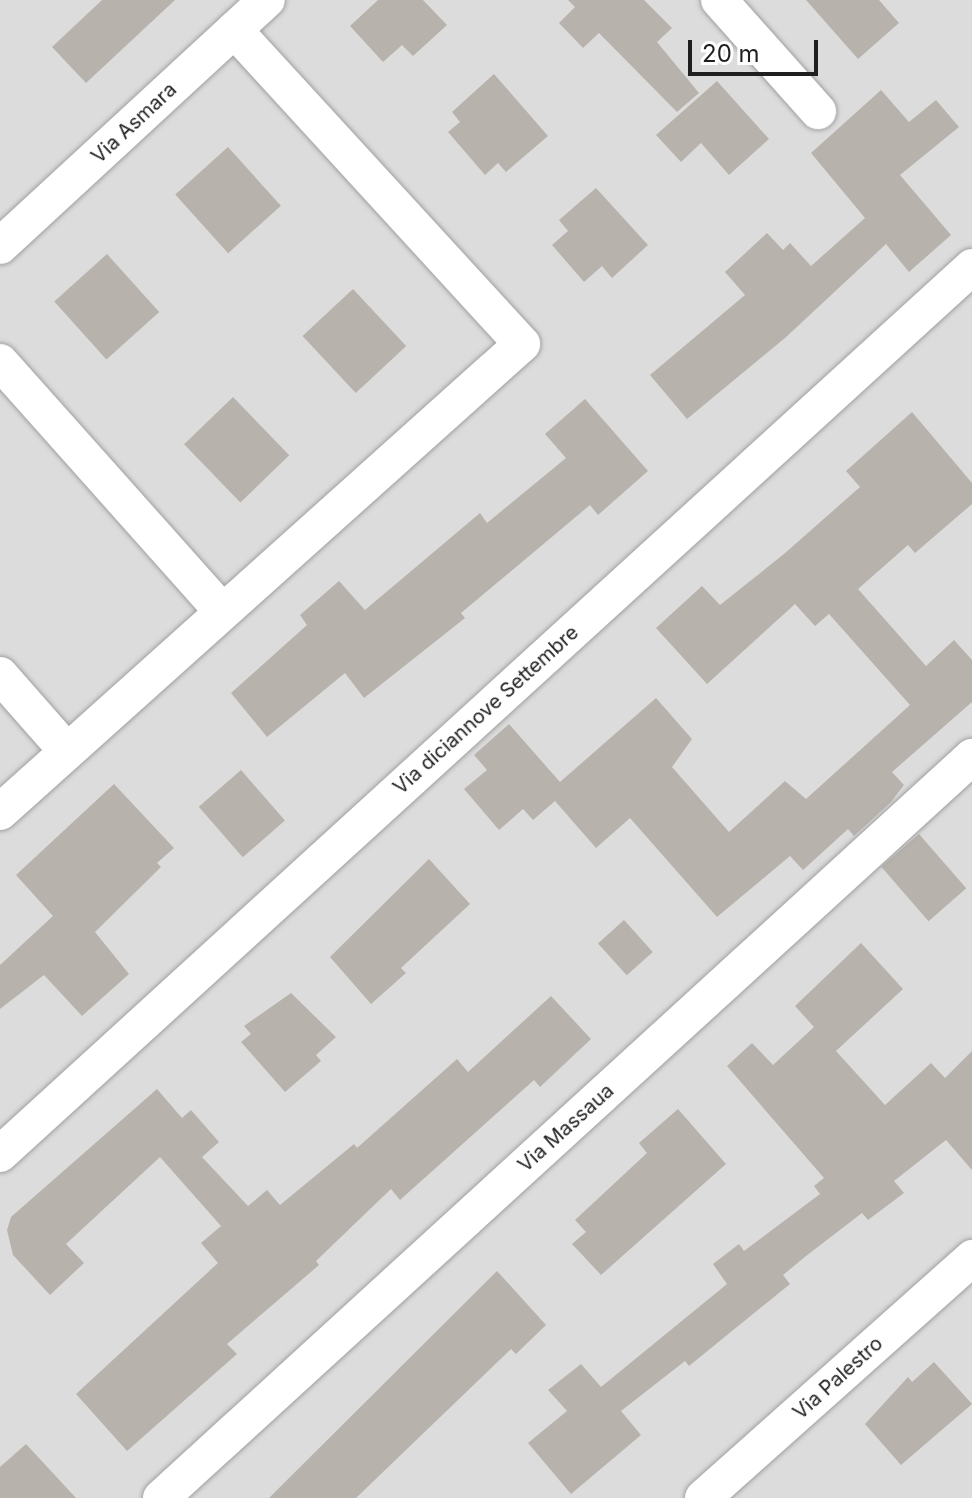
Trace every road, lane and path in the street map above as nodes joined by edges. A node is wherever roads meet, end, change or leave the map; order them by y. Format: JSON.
{"nodes":[{"id":1,"x":267,"y":0,"type":"edge"},
{"id":2,"x":719,"y":0,"type":"edge"},
{"id":3,"x":234,"y":30,"type":"junction"},
{"id":4,"x":818,"y":111,"type":"dead end"},
{"id":5,"x":0,"y":246,"type":"edge"},
{"id":6,"x":972,"y":267,"type":"edge"},
{"id":7,"x":0,"y":362,"type":"edge"},
{"id":8,"x":222,"y":611,"type":"junction"},
{"id":9,"x":0,"y":675,"type":"edge"},
{"id":10,"x":66,"y":750,"type":"junction"},
{"id":11,"x":972,"y":757,"type":"edge"},
{"id":12,"x":0,"y":812,"type":"edge"},
{"id":13,"x":0,"y":1154,"type":"edge"},
{"id":14,"x":972,"y":1258,"type":"edge"},
{"id":15,"x":161,"y":1498,"type":"edge"},
{"id":16,"x":703,"y":1498,"type":"edge"}],
"edges":[{"from":1,"to":3,"type":"street","name":"Via Asmara"},
{"from":2,"to":4,"type":"street"},
{"from":3,"to":5,"type":"street","name":"Via Asmara"},
{"from":3,"to":8,"type":"street"},
{"from":6,"to":13,"type":"street","name":"Via diciannove Settembre"},
{"from":7,"to":8,"type":"street"},
{"from":8,"to":10,"type":"street"},
{"from":9,"to":10,"type":"street"},
{"from":10,"to":12,"type":"street"},
{"from":11,"to":15,"type":"street","name":"Via Massaua"},
{"from":14,"to":16,"type":"street","name":"Via Palestro"}]}
